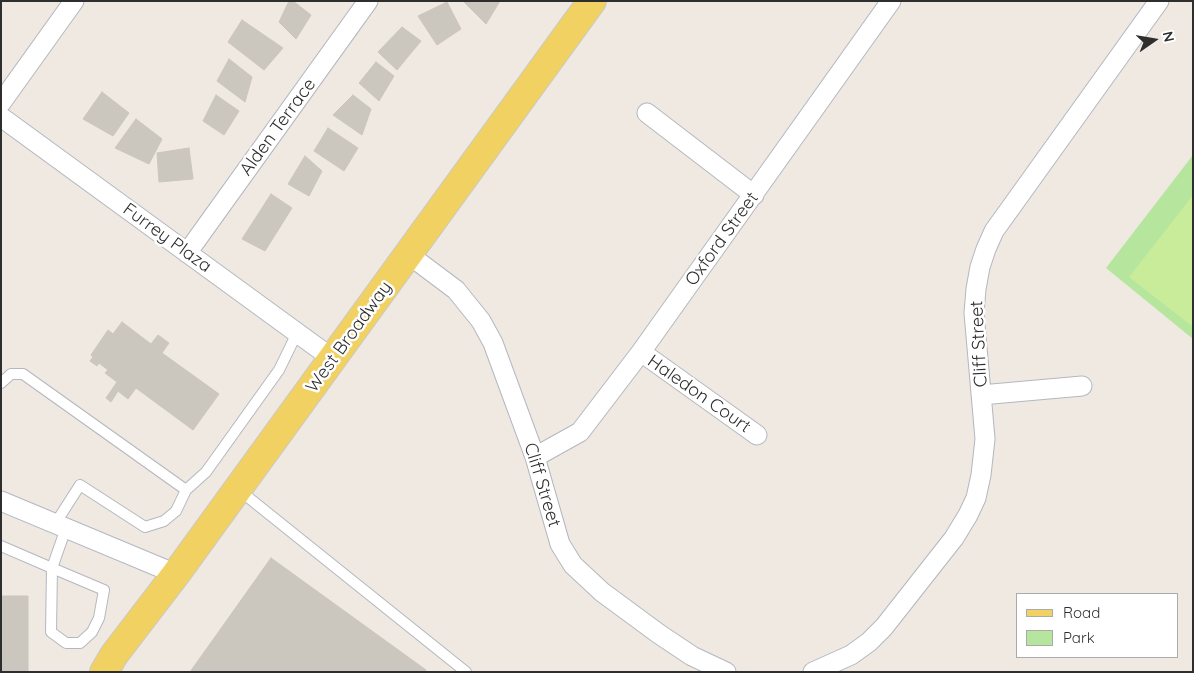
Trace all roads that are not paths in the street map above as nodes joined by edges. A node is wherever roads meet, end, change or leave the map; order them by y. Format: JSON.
{"nodes":[{"id":1,"x":74,"y":1,"type":"edge"},
{"id":2,"x":368,"y":1,"type":"edge"},
{"id":3,"x":592,"y":1,"type":"edge"},
{"id":4,"x":891,"y":1,"type":"edge"},
{"id":5,"x":1159,"y":1,"type":"edge"},
{"id":6,"x":1,"y":103,"type":"edge"},
{"id":7,"x":647,"y":113,"type":"dead end"},
{"id":8,"x":1,"y":117,"type":"edge"},
{"id":9,"x":754,"y":196,"type":"junction"},
{"id":10,"x":188,"y":253,"type":"junction"},
{"id":11,"x":408,"y":254,"type":"junction"},
{"id":12,"x":298,"y":333,"type":"junction"},
{"id":13,"x":641,"y":352,"type":"junction"},
{"id":14,"x":333,"y":359,"type":"junction"},
{"id":15,"x":1,"y":383,"type":"edge"},
{"id":16,"x":1082,"y":386,"type":"dead end"},
{"id":17,"x":981,"y":395,"type":"junction"},
{"id":18,"x":757,"y":435,"type":"dead end"},
{"id":19,"x":535,"y":457,"type":"junction"},
{"id":20,"x":186,"y":490,"type":"junction"},
{"id":21,"x":238,"y":490,"type":"junction"},
{"id":22,"x":1,"y":501,"type":"edge"},
{"id":23,"x":61,"y":526,"type":"junction"},
{"id":24,"x":1,"y":546,"type":"edge"},
{"id":25,"x":52,"y":568,"type":"junction"},
{"id":26,"x":176,"y":574,"type":"junction"},
{"id":27,"x":104,"y":672,"type":"edge"},
{"id":28,"x":466,"y":672,"type":"edge"},
{"id":29,"x":726,"y":672,"type":"edge"},
{"id":30,"x":813,"y":672,"type":"edge"}],
"edges":[{"from":1,"to":6,"type":"street"},
{"from":2,"to":10,"type":"street","name":"Alden Terrace"},
{"from":3,"to":11,"type":"main road","name":"West Broadway"},
{"from":4,"to":9,"type":"street","name":"Oxford Street"},
{"from":5,"to":17,"type":"street","name":"Cliff Street"},
{"from":7,"to":9,"type":"street"},
{"from":8,"to":10,"type":"street","name":"Furrey Plaza"},
{"from":9,"to":13,"type":"street","name":"Oxford Street"},
{"from":10,"to":12,"type":"street","name":"Furrey Plaza"},
{"from":11,"to":14,"type":"main road","name":"West Broadway"},
{"from":11,"to":19,"type":"street","name":"Cliff Street"},
{"from":12,"to":14,"type":"street","name":"Furrey Plaza"},
{"from":12,"to":20,"type":"lane"},
{"from":13,"to":18,"type":"street","name":"Haledon Court"},
{"from":13,"to":19,"type":"street","name":"Oxford Street"},
{"from":14,"to":21,"type":"main road","name":"West Broadway"},
{"from":15,"to":20,"type":"lane"},
{"from":16,"to":17,"type":"street"},
{"from":17,"to":30,"type":"street","name":"Cliff Street"},
{"from":19,"to":29,"type":"street","name":"Cliff Street"},
{"from":20,"to":23,"type":"lane"},
{"from":21,"to":26,"type":"main road","name":"West Broadway"},
{"from":21,"to":28,"type":"lane"},
{"from":22,"to":23,"type":"street"},
{"from":23,"to":25,"type":"lane"},
{"from":23,"to":26,"type":"street"},
{"from":24,"to":25,"type":"lane"},
{"from":25,"to":25,"type":"lane"},
{"from":26,"to":27,"type":"main road","name":"West Broadway"}]}
